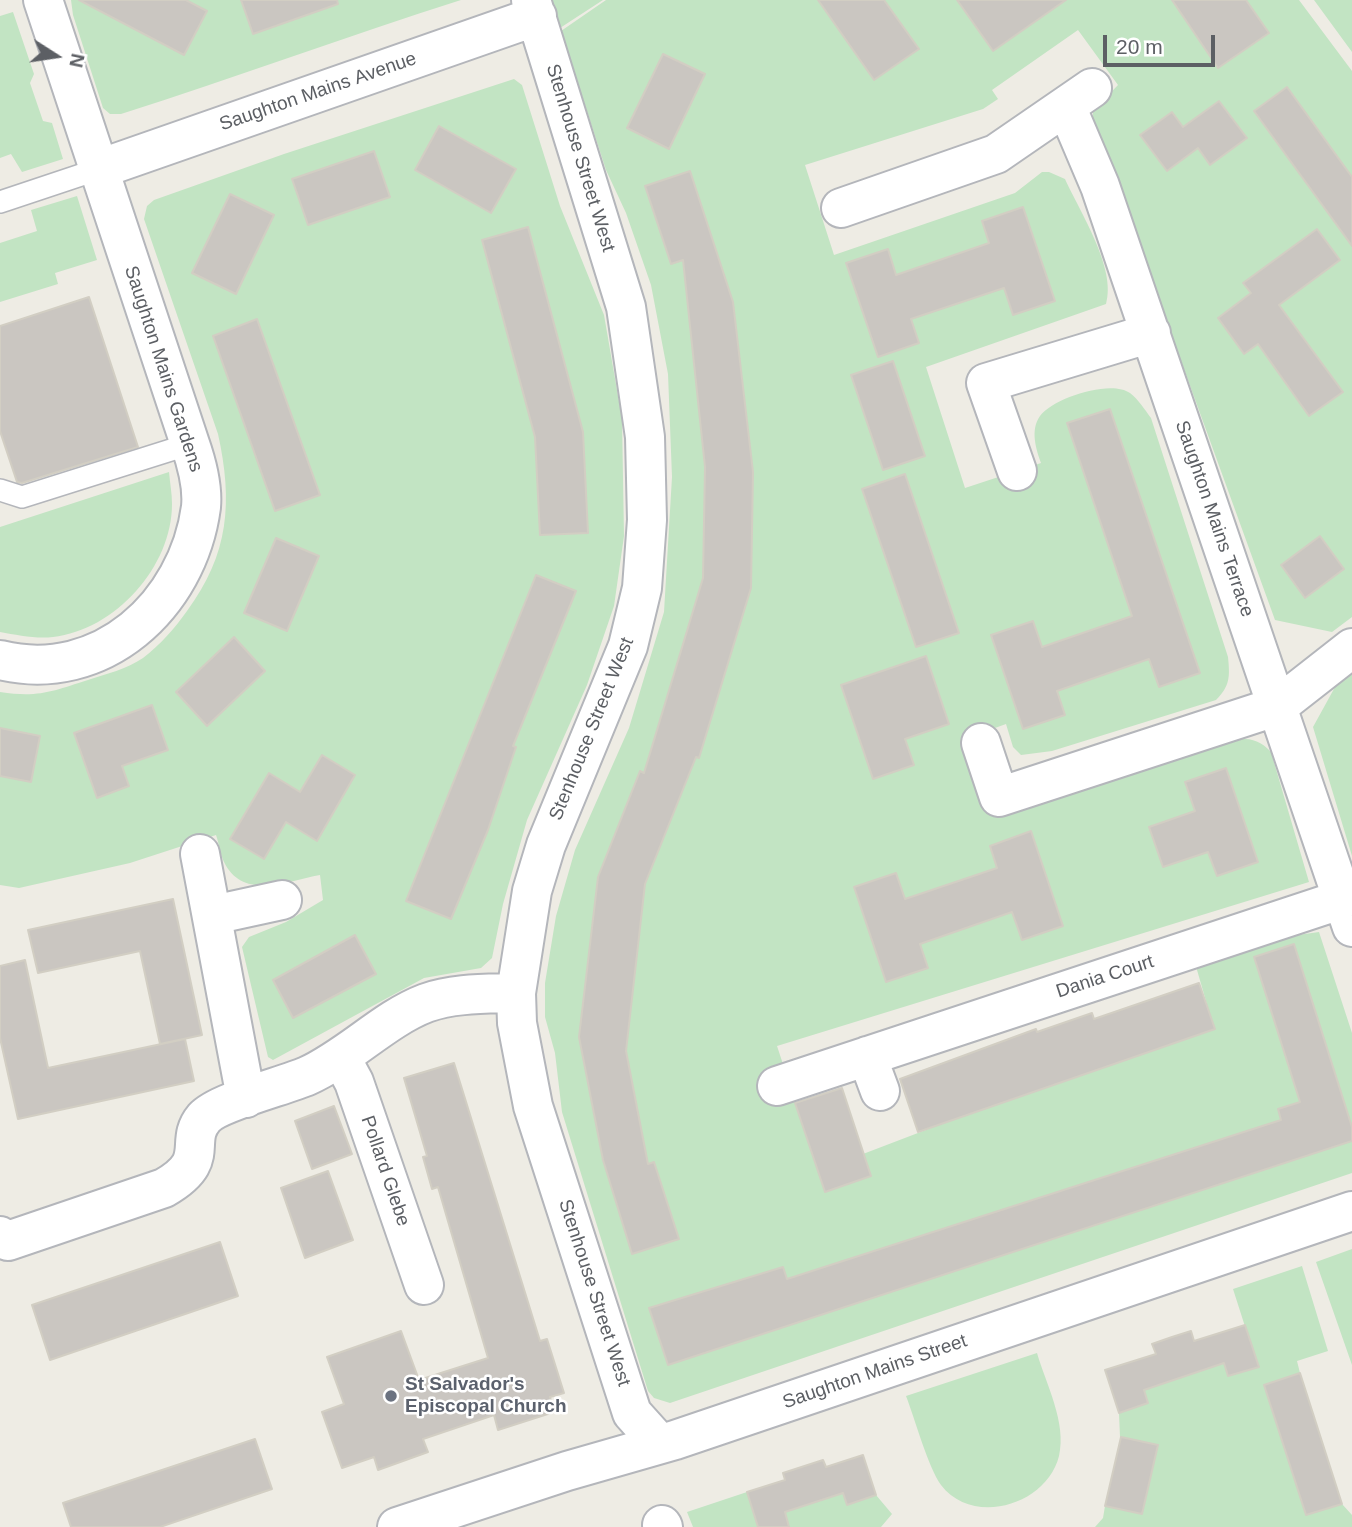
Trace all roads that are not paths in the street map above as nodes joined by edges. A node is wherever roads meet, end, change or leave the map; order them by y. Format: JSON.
{"nodes":[{"id":1,"x":43,"y":0,"type":"edge"},
{"id":2,"x":534,"y":8,"type":"edge"},
{"id":3,"x":99,"y":169,"type":"junction"},
{"id":4,"x":0,"y":202,"type":"edge"},
{"id":5,"x":841,"y":208,"type":"dead end"},
{"id":6,"x":1151,"y":332,"type":"junction"},
{"id":7,"x":190,"y":444,"type":"junction"},
{"id":8,"x":1017,"y":471,"type":"dead end"},
{"id":9,"x":0,"y":490,"type":"edge"},
{"id":10,"x":1352,"y":648,"type":"edge"},
{"id":11,"x":0,"y":660,"type":"edge"},
{"id":12,"x":1278,"y":706,"type":"junction"},
{"id":13,"x":981,"y":743,"type":"dead end"},
{"id":14,"x":200,"y":854,"type":"dead end"},
{"id":15,"x":282,"y":900,"type":"dead end"},
{"id":16,"x":1348,"y":913,"type":"edge"},
{"id":17,"x":213,"y":915,"type":"junction"},
{"id":18,"x":516,"y":993,"type":"junction"},
{"id":19,"x":341,"y":1058,"type":"junction"},
{"id":20,"x":778,"y":1086,"type":"dead end"},
{"id":21,"x":246,"y":1098,"type":"junction"},
{"id":22,"x":1352,"y":1211,"type":"edge"},
{"id":23,"x":0,"y":1236,"type":"edge"},
{"id":24,"x":424,"y":1285,"type":"dead end"},
{"id":25,"x":659,"y":1443,"type":"junction"},
{"id":26,"x":397,"y":1527,"type":"edge"}],
"edges":[{"from":1,"to":3,"type":"street","name":"Saughton Mains Gardens"},
{"from":2,"to":3,"type":"street","name":"Saughton Mains Avenue"},
{"from":2,"to":18,"type":"street","name":"Stenhouse Street West"},
{"from":3,"to":4,"type":"lane"},
{"from":3,"to":7,"type":"street","name":"Saughton Mains Gardens"},
{"from":5,"to":6,"type":"street","name":"Saughton Mains Terrace"},
{"from":6,"to":8,"type":"street"},
{"from":6,"to":12,"type":"street","name":"Saughton Mains Terrace"},
{"from":7,"to":9,"type":"lane"},
{"from":7,"to":11,"type":"street","name":"Saughton Mains Gardens"},
{"from":10,"to":12,"type":"street"},
{"from":12,"to":13,"type":"street"},
{"from":12,"to":16,"type":"street","name":"Saughton Mains Terrace"},
{"from":14,"to":17,"type":"street"},
{"from":15,"to":17,"type":"street"},
{"from":16,"to":20,"type":"street","name":"Dania Court"},
{"from":17,"to":21,"type":"street"},
{"from":18,"to":19,"type":"street"},
{"from":18,"to":25,"type":"street","name":"Stenhouse Street West"},
{"from":19,"to":21,"type":"street"},
{"from":19,"to":24,"type":"street","name":"Pollard Glebe"},
{"from":21,"to":23,"type":"street"},
{"from":22,"to":25,"type":"street","name":"Saughton Mains Street"},
{"from":25,"to":26,"type":"street","name":"Saughton Mains Street"}]}
